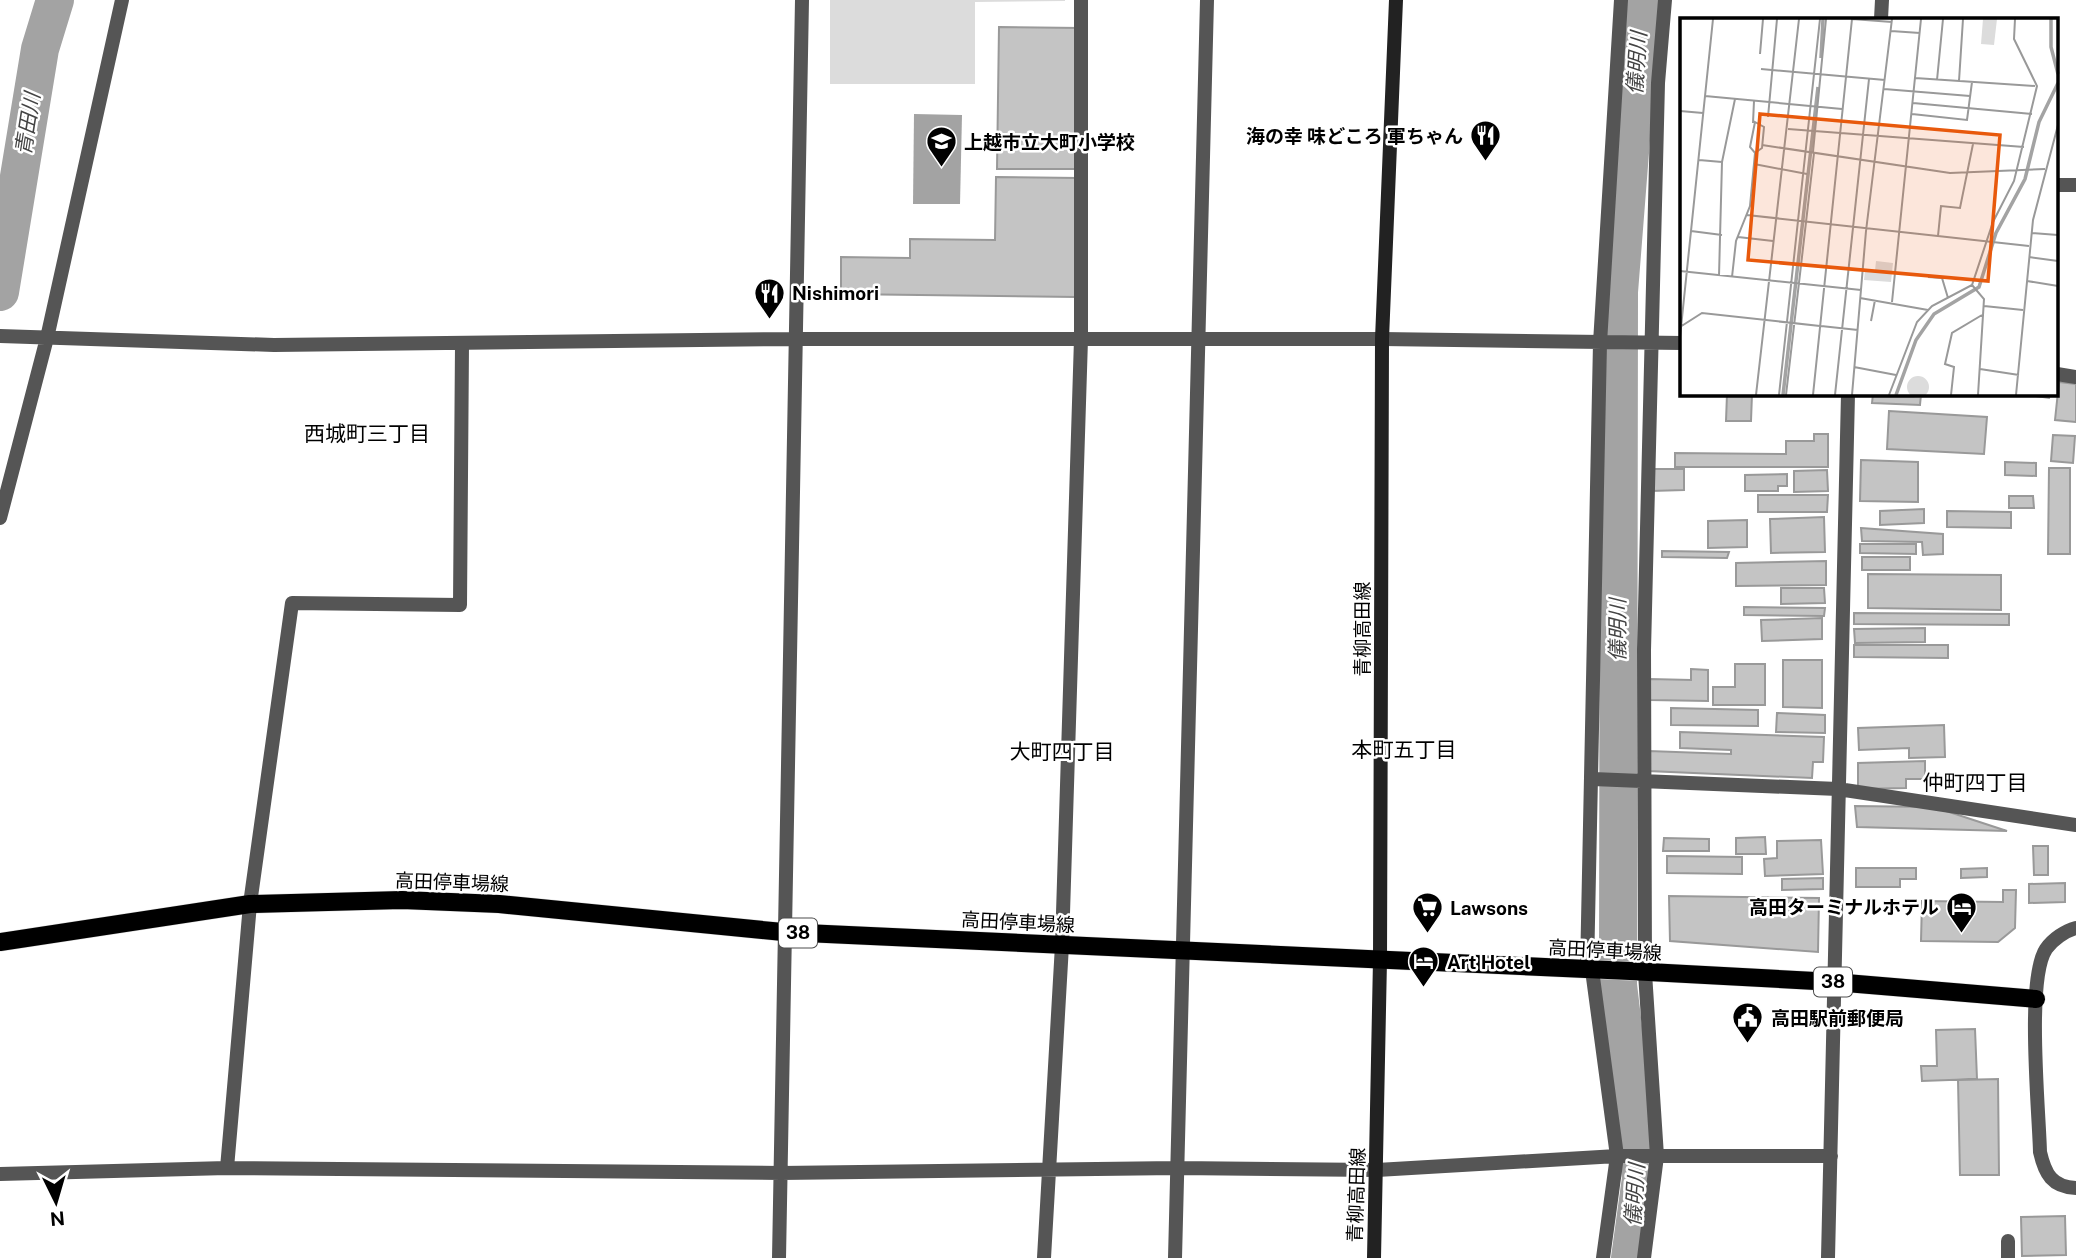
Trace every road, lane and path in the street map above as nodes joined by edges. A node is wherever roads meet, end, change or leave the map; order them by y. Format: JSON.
{"nodes":[{"id":1,"x":122,"y":0,"type":"edge"},
{"id":2,"x":802,"y":0,"type":"edge"},
{"id":3,"x":1081,"y":0,"type":"edge"},
{"id":4,"x":1207,"y":0,"type":"edge"},
{"id":5,"x":1396,"y":0,"type":"edge"},
{"id":6,"x":1621,"y":0,"type":"edge"},
{"id":7,"x":1665,"y":0,"type":"edge"},
{"id":8,"x":1882,"y":0,"type":"edge"},
{"id":9,"x":1881,"y":18,"type":"edge"},
{"id":10,"x":2058,"y":185,"type":"edge"},
{"id":11,"x":2076,"y":185,"type":"edge"},
{"id":12,"x":0,"y":336,"type":"edge"},
{"id":13,"x":47,"y":338,"type":"junction"},
{"id":14,"x":794,"y":339,"type":"junction"},
{"id":15,"x":1081,"y":339,"type":"junction"},
{"id":16,"x":1382,"y":339,"type":"junction"},
{"id":17,"x":1198,"y":340,"type":"junction"},
{"id":18,"x":1600,"y":343,"type":"junction"},
{"id":19,"x":1644,"y":343,"type":"junction"},
{"id":20,"x":1680,"y":343,"type":"edge"},
{"id":21,"x":462,"y":345,"type":"junction"},
{"id":22,"x":2058,"y":374,"type":"edge"},
{"id":23,"x":2076,"y":377,"type":"edge"},
{"id":24,"x":1848,"y":396,"type":"edge"},
{"id":25,"x":0,"y":518,"type":"edge"},
{"id":26,"x":1599,"y":779,"type":"junction"},
{"id":27,"x":1642,"y":780,"type":"junction"},
{"id":28,"x":1838,"y":789,"type":"junction"},
{"id":29,"x":2076,"y":825,"type":"edge"},
{"id":30,"x":250,"y":904,"type":"junction"},
{"id":31,"x":2076,"y":928,"type":"edge"},
{"id":32,"x":783,"y":932,"type":"junction"},
{"id":33,"x":0,"y":942,"type":"edge"},
{"id":34,"x":1062,"y":945,"type":"junction"},
{"id":35,"x":1182,"y":953,"type":"junction"},
{"id":36,"x":1380,"y":960,"type":"junction"},
{"id":37,"x":1593,"y":970,"type":"junction"},
{"id":38,"x":1637,"y":972,"type":"junction"},
{"id":39,"x":1834,"y":982,"type":"junction"},
{"id":40,"x":2036,"y":999,"type":"junction"},
{"id":41,"x":1617,"y":1156,"type":"junction"},
{"id":42,"x":1657,"y":1156,"type":"junction"},
{"id":43,"x":1831,"y":1156,"type":"junction"},
{"id":44,"x":226,"y":1168,"type":"junction"},
{"id":45,"x":1048,"y":1168,"type":"junction"},
{"id":46,"x":1177,"y":1168,"type":"junction"},
{"id":47,"x":1377,"y":1170,"type":"junction"},
{"id":48,"x":781,"y":1173,"type":"junction"},
{"id":49,"x":0,"y":1174,"type":"edge"},
{"id":50,"x":2076,"y":1188,"type":"edge"},
{"id":51,"x":2008,"y":1241,"type":"dead end"},
{"id":52,"x":779,"y":1258,"type":"edge"},
{"id":53,"x":1044,"y":1258,"type":"edge"},
{"id":54,"x":1175,"y":1258,"type":"edge"},
{"id":55,"x":1374,"y":1258,"type":"edge"},
{"id":56,"x":1603,"y":1258,"type":"edge"},
{"id":57,"x":1644,"y":1258,"type":"edge"},
{"id":58,"x":1828,"y":1258,"type":"edge"},
{"id":59,"x":2008,"y":1258,"type":"edge"}],
"edges":[{"from":1,"to":13,"type":"street"},
{"from":2,"to":14,"type":"street"},
{"from":3,"to":15,"type":"street"},
{"from":4,"to":17,"type":"street"},
{"from":5,"to":16,"type":"main road","name":"青柳高田線"},
{"from":6,"to":18,"type":"street"},
{"from":7,"to":19,"type":"street"},
{"from":8,"to":9,"type":"street"},
{"from":10,"to":11,"type":"street"},
{"from":12,"to":13,"type":"street"},
{"from":13,"to":21,"type":"street"},
{"from":13,"to":25,"type":"street"},
{"from":14,"to":15,"type":"street"},
{"from":14,"to":21,"type":"street"},
{"from":14,"to":32,"type":"street"},
{"from":15,"to":17,"type":"street"},
{"from":15,"to":34,"type":"street"},
{"from":16,"to":17,"type":"street"},
{"from":16,"to":18,"type":"street"},
{"from":16,"to":36,"type":"main road","name":"青柳高田線"},
{"from":17,"to":35,"type":"street"},
{"from":18,"to":19,"type":"street"},
{"from":18,"to":26,"type":"street"},
{"from":19,"to":20,"type":"street"},
{"from":19,"to":27,"type":"street"},
{"from":21,"to":30,"type":"street"},
{"from":22,"to":23,"type":"street"},
{"from":24,"to":28,"type":"street"},
{"from":26,"to":27,"type":"street"},
{"from":26,"to":37,"type":"street"},
{"from":27,"to":28,"type":"street"},
{"from":27,"to":38,"type":"street"},
{"from":28,"to":29,"type":"street"},
{"from":28,"to":39,"type":"street"},
{"from":30,"to":32,"type":"main road","name":"高田停車場線","number":"38"},
{"from":30,"to":33,"type":"main road","name":"高田停車場線","number":"38"},
{"from":30,"to":44,"type":"street"},
{"from":31,"to":40,"type":"street"},
{"from":32,"to":34,"type":"main road","name":"高田停車場線","number":"38"},
{"from":32,"to":48,"type":"street"},
{"from":34,"to":35,"type":"main road","name":"高田停車場線","number":"38"},
{"from":34,"to":45,"type":"street"},
{"from":35,"to":36,"type":"main road","name":"高田停車場線","number":"38"},
{"from":35,"to":46,"type":"street"},
{"from":36,"to":37,"type":"main road","name":"高田停車場線","number":"38"},
{"from":36,"to":47,"type":"main road","name":"青柳高田線"},
{"from":37,"to":38,"type":"main road","name":"高田停車場線","number":"38"},
{"from":37,"to":41,"type":"street"},
{"from":38,"to":39,"type":"main road","name":"高田停車場線","number":"38"},
{"from":38,"to":42,"type":"street"},
{"from":39,"to":40,"type":"main road","name":"高田停車場線","number":"38"},
{"from":39,"to":43,"type":"street"},
{"from":40,"to":50,"type":"street"},
{"from":41,"to":42,"type":"street"},
{"from":41,"to":47,"type":"street"},
{"from":41,"to":56,"type":"street"},
{"from":42,"to":43,"type":"street"},
{"from":42,"to":57,"type":"street"},
{"from":43,"to":58,"type":"street"},
{"from":44,"to":48,"type":"street"},
{"from":44,"to":49,"type":"street"},
{"from":45,"to":46,"type":"street"},
{"from":45,"to":48,"type":"street"},
{"from":45,"to":53,"type":"street"},
{"from":46,"to":47,"type":"street"},
{"from":46,"to":54,"type":"street"},
{"from":47,"to":55,"type":"main road","name":"青柳高田線"},
{"from":48,"to":52,"type":"street"},
{"from":51,"to":59,"type":"street"}]}
